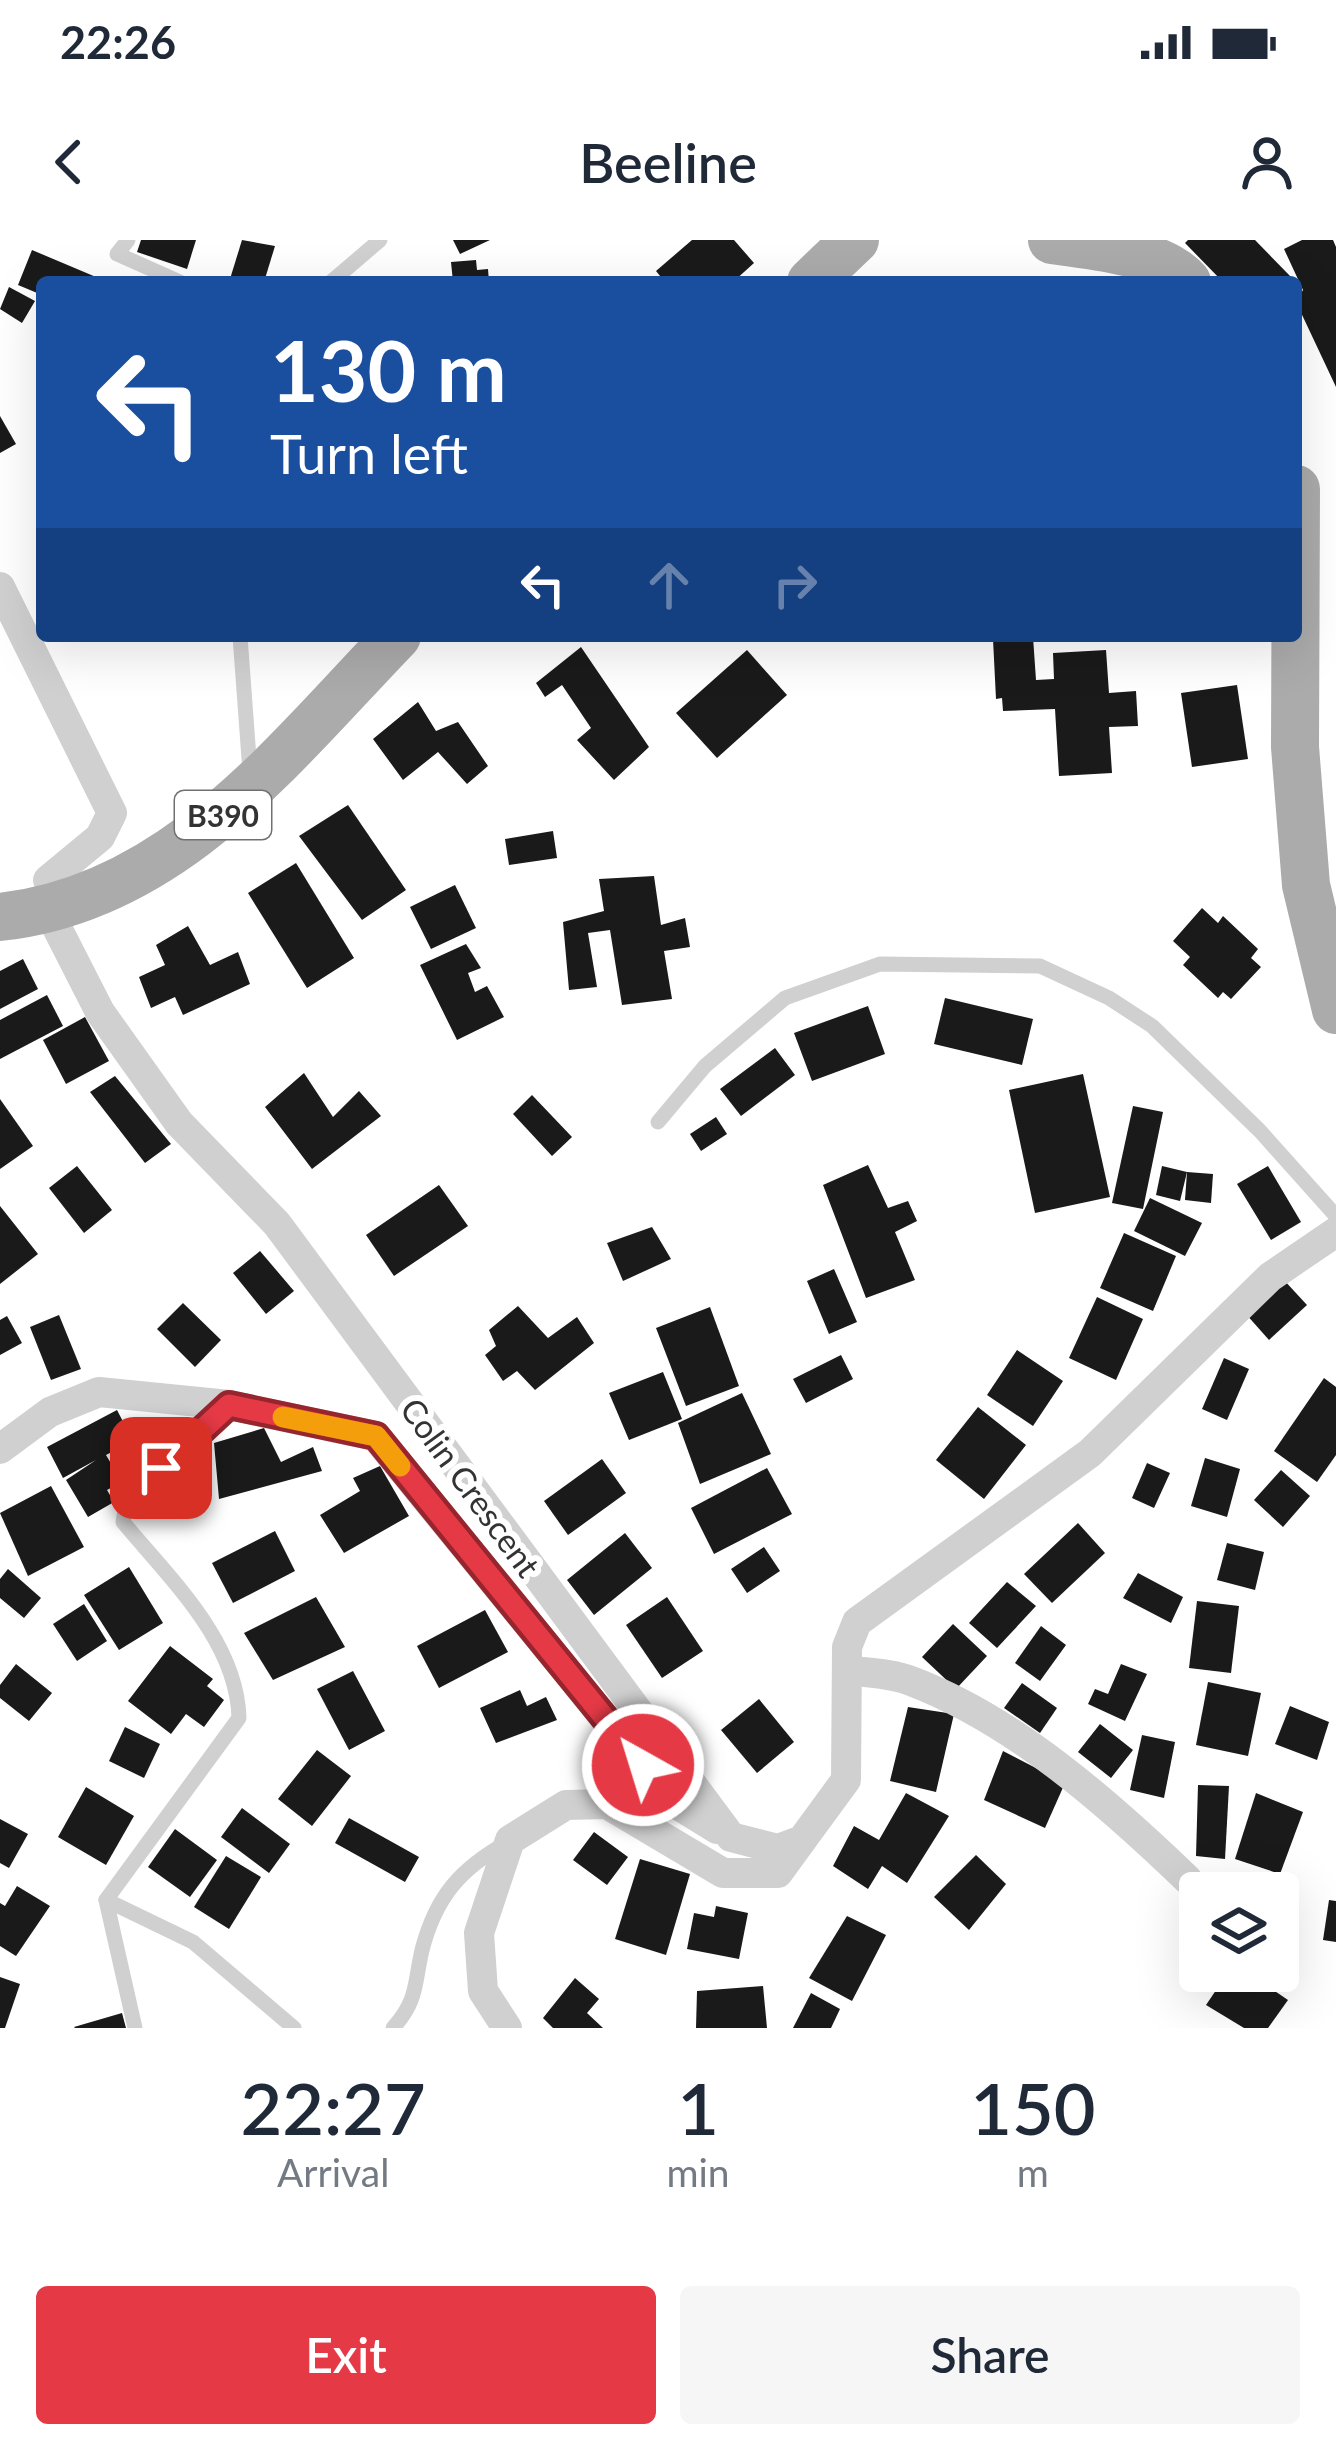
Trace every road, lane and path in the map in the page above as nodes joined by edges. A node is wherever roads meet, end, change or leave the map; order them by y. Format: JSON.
{"nodes":[{"id":1,"x":128,"y":240,"type":"edge"},
{"id":2,"x":380,"y":240,"type":"edge"},
{"id":3,"x":855,"y":240,"type":"edge"},
{"id":4,"x":1052,"y":240,"type":"edge"},
{"id":5,"x":1097,"y":244,"type":"edge"},
{"id":6,"x":166,"y":276,"type":"edge"},
{"id":7,"x":339,"y":276,"type":"edge"},
{"id":8,"x":817,"y":276,"type":"edge"},
{"id":9,"x":1182,"y":276,"type":"edge"},
{"id":10,"x":0,"y":587,"type":"edge"},
{"id":11,"x":240,"y":642,"type":"edge"},
{"id":12,"x":391,"y":642,"type":"edge"},
{"id":13,"x":1295,"y":642,"type":"edge"},
{"id":14,"x":250,"y":787,"type":"junction"},
{"id":15,"x":55,"y":909,"type":"junction"},
{"id":16,"x":0,"y":917,"type":"edge"},
{"id":17,"x":1336,"y":1010,"type":"edge"},
{"id":18,"x":658,"y":1122,"type":"dead end"},
{"id":19,"x":1336,"y":1216,"type":"edge"},
{"id":20,"x":1336,"y":1232,"type":"edge"},
{"id":21,"x":229,"y":1405,"type":"junction"},
{"id":22,"x":0,"y":1448,"type":"edge"},
{"id":23,"x":847,"y":1670,"type":"junction"},
{"id":24,"x":731,"y":1837,"type":"junction"},
{"id":25,"x":509,"y":1840,"type":"junction"},
{"id":26,"x":802,"y":1840,"type":"junction"},
{"id":27,"x":1180,"y":1872,"type":"edge"},
{"id":28,"x":106,"y":1900,"type":"junction"},
{"id":29,"x":135,"y":2028,"type":"edge"},
{"id":30,"x":294,"y":2028,"type":"edge"},
{"id":31,"x":393,"y":2028,"type":"edge"},
{"id":32,"x":507,"y":2028,"type":"edge"}],
"edges":[{"from":1,"to":6,"type":"lane"},
{"from":2,"to":7,"type":"lane"},
{"from":3,"to":8,"type":"main road"},
{"from":4,"to":5,"type":"main road"},
{"from":5,"to":9,"type":"main road"},
{"from":10,"to":15,"type":"street"},
{"from":11,"to":14,"type":"lane"},
{"from":12,"to":14,"type":"main road","number":"B390"},
{"from":13,"to":17,"type":"main road"},
{"from":14,"to":15,"type":"main road","number":"B390"},
{"from":15,"to":16,"type":"main road","number":"B390"},
{"from":15,"to":24,"type":"street","name":"Colin Crescent"},
{"from":18,"to":19,"type":"lane"},
{"from":20,"to":23,"type":"street"},
{"from":21,"to":22,"type":"street"},
{"from":21,"to":24,"type":"street"},
{"from":21,"to":28,"type":"lane"},
{"from":23,"to":26,"type":"street"},
{"from":23,"to":27,"type":"street"},
{"from":24,"to":26,"type":"street"},
{"from":25,"to":26,"type":"street"},
{"from":25,"to":31,"type":"lane"},
{"from":25,"to":32,"type":"street"},
{"from":28,"to":29,"type":"lane"},
{"from":28,"to":30,"type":"lane"}]}
